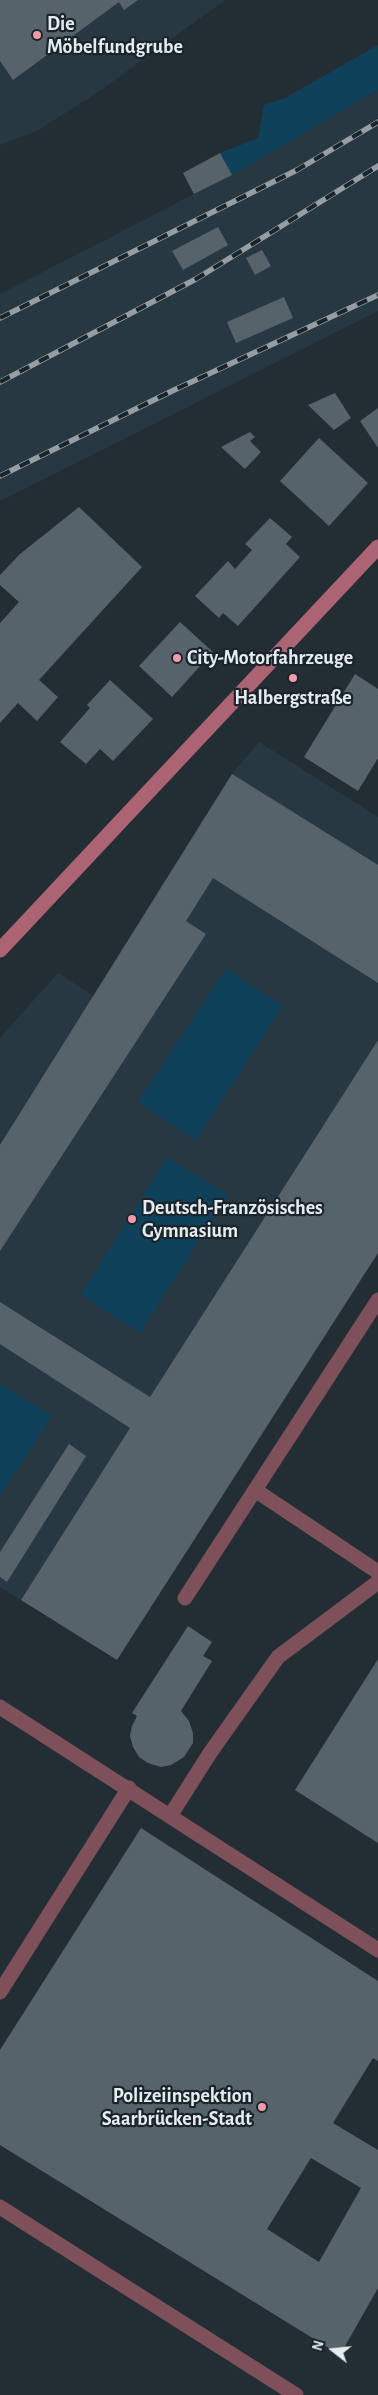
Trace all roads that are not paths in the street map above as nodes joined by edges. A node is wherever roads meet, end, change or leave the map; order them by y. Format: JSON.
{"nodes":[{"id":1,"x":378,"y":547,"type":"edge"},
{"id":2,"x":0,"y":950,"type":"edge"},
{"id":3,"x":378,"y":1300,"type":"edge"},
{"id":4,"x":255,"y":1490,"type":"junction"},
{"id":5,"x":378,"y":1572,"type":"edge"},
{"id":6,"x":378,"y":1582,"type":"edge"},
{"id":7,"x":185,"y":1598,"type":"dead end"},
{"id":8,"x":0,"y":1707,"type":"edge"},
{"id":9,"x":129,"y":1788,"type":"junction"},
{"id":10,"x":170,"y":1816,"type":"junction"},
{"id":11,"x":378,"y":1950,"type":"edge"},
{"id":12,"x":0,"y":1992,"type":"edge"},
{"id":13,"x":0,"y":2207,"type":"edge"},
{"id":14,"x":296,"y":2395,"type":"edge"}],
"edges":[{"from":1,"to":2,"type":"street"},
{"from":3,"to":4,"type":"street"},
{"from":4,"to":5,"type":"street"},
{"from":4,"to":7,"type":"street"},
{"from":6,"to":10,"type":"street"},
{"from":8,"to":9,"type":"street"},
{"from":9,"to":10,"type":"street"},
{"from":9,"to":12,"type":"street"},
{"from":10,"to":11,"type":"street"},
{"from":13,"to":14,"type":"street"}]}
